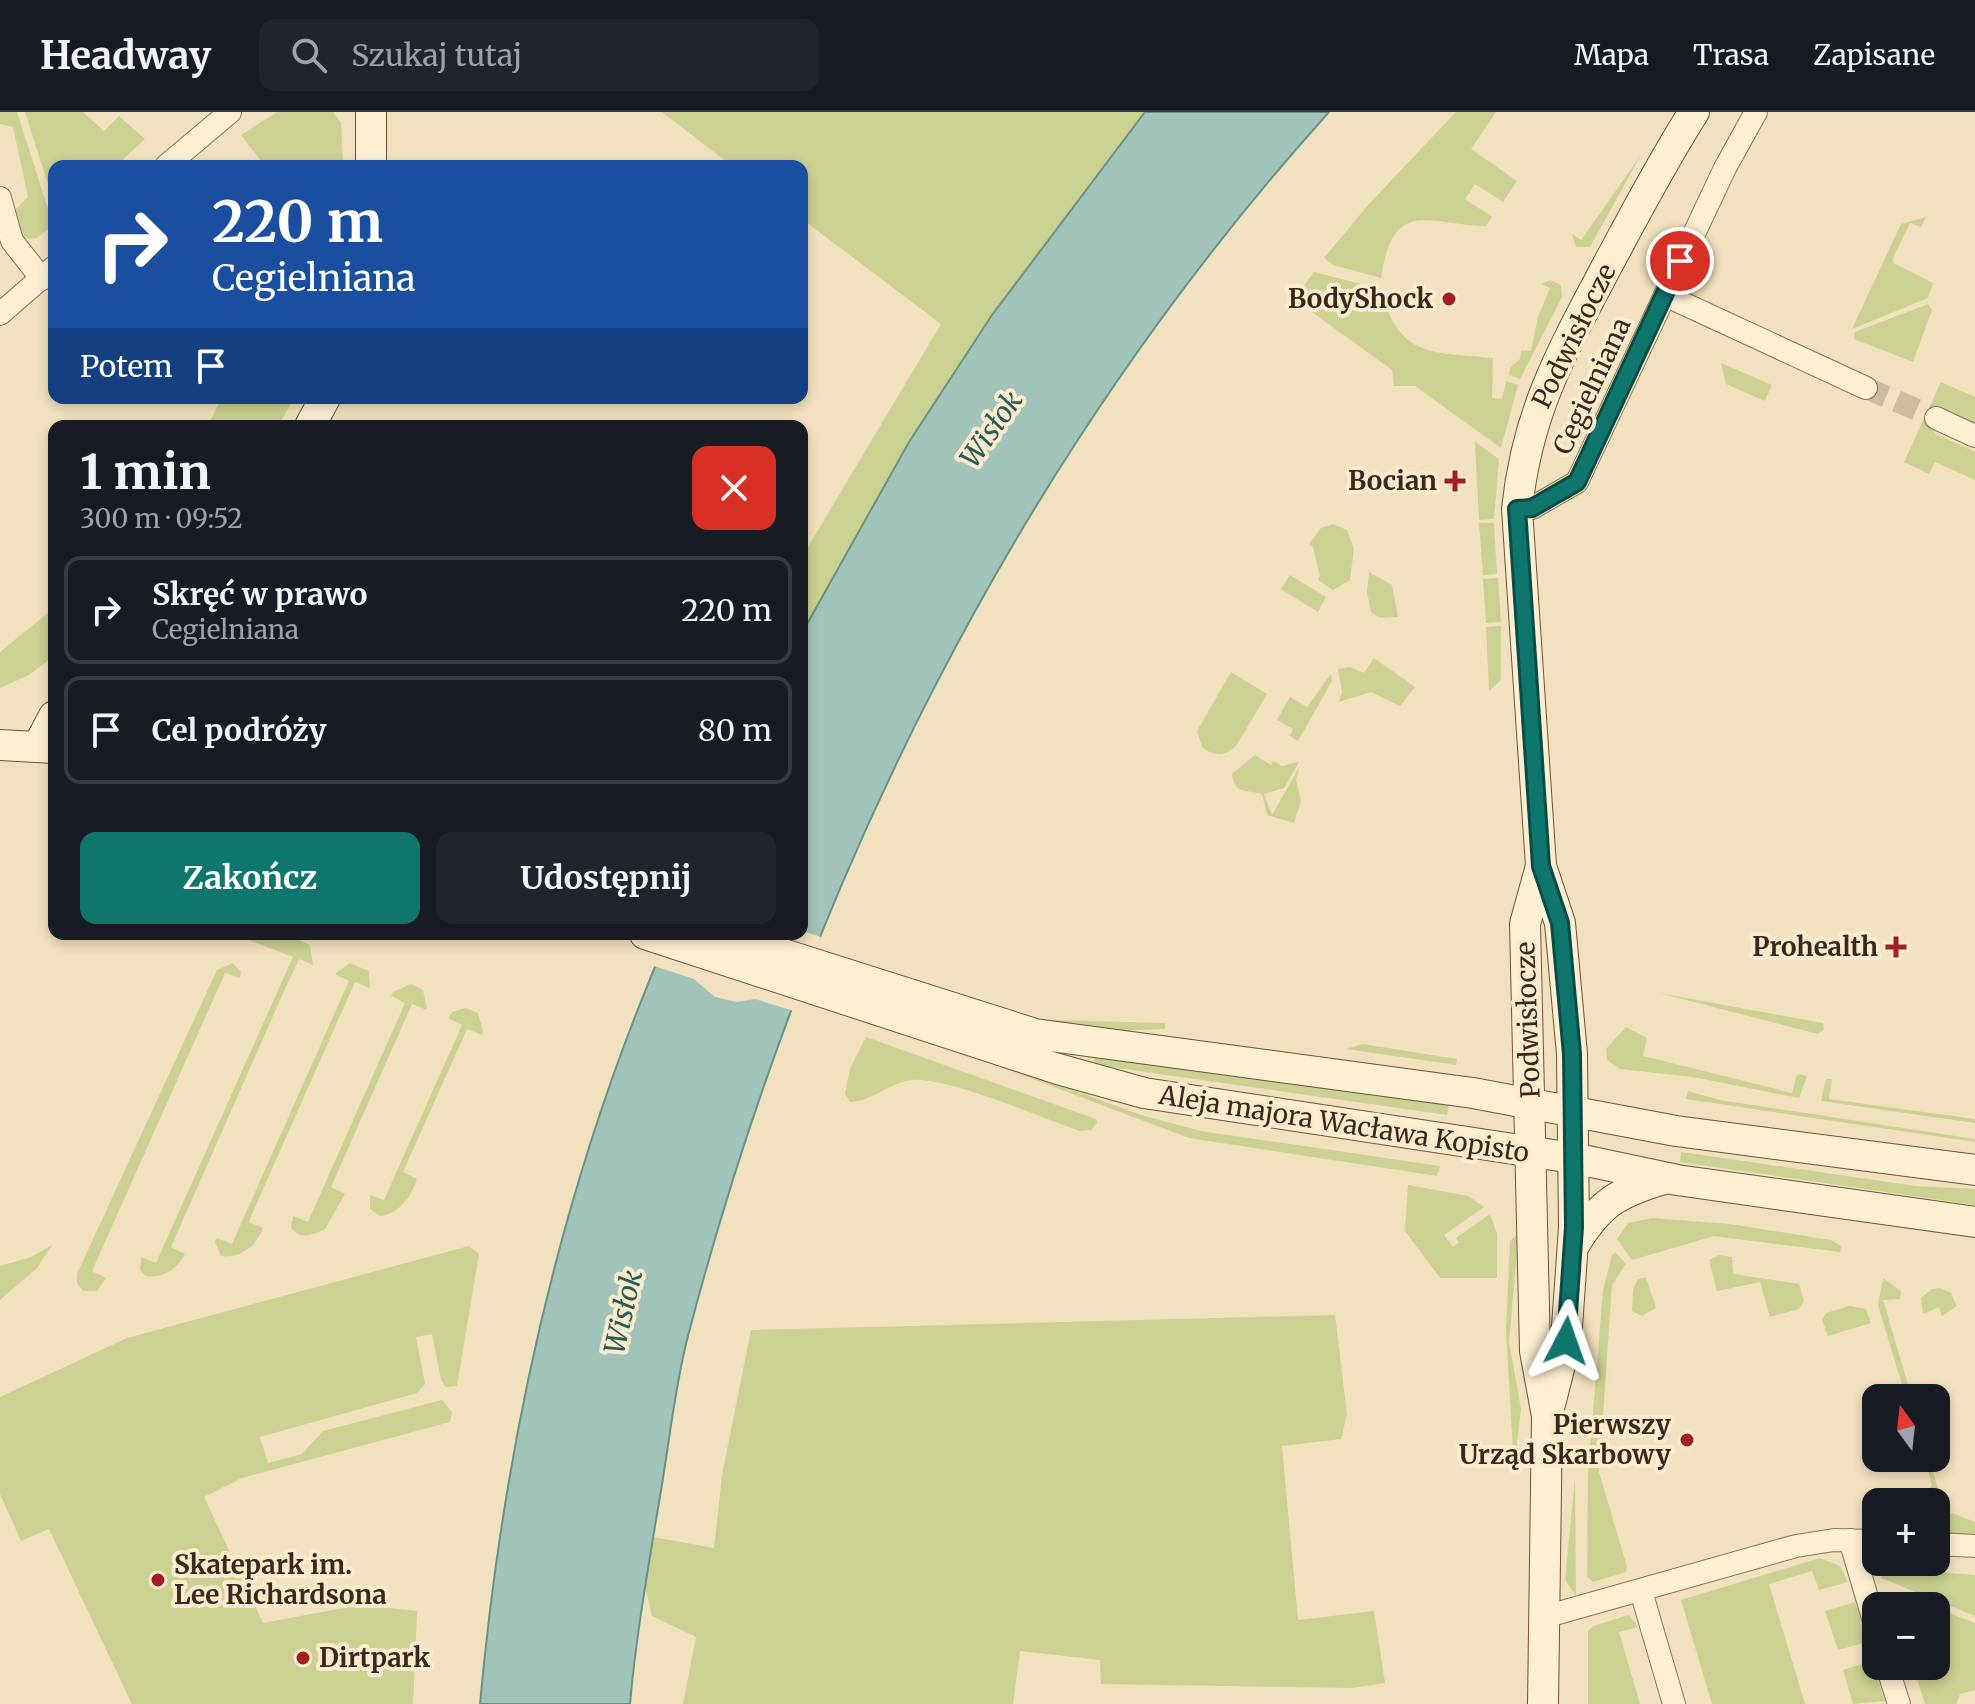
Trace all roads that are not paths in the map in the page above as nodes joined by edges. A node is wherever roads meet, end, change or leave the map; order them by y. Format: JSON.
{"nodes":[{"id":1,"x":230,"y":112,"type":"edge"},
{"id":2,"x":371,"y":112,"type":"edge"},
{"id":3,"x":1694,"y":112,"type":"edge"},
{"id":4,"x":1756,"y":112,"type":"edge"},
{"id":5,"x":173,"y":160,"type":"edge"},
{"id":6,"x":371,"y":160,"type":"edge"},
{"id":7,"x":0,"y":198,"type":"edge"},
{"id":8,"x":48,"y":273,"type":"edge"},
{"id":9,"x":1665,"y":295,"type":"junction"},
{"id":10,"x":0,"y":314,"type":"edge"},
{"id":11,"x":1866,"y":388,"type":"tunnel mouth"},
{"id":12,"x":1936,"y":418,"type":"tunnel mouth"},
{"id":13,"x":1975,"y":436,"type":"edge"},
{"id":14,"x":1517,"y":509,"type":"junction"},
{"id":15,"x":0,"y":745,"type":"edge"},
{"id":16,"x":46,"y":747,"type":"edge"},
{"id":17,"x":1541,"y":866,"type":"junction"},
{"id":18,"x":667,"y":940,"type":"edge"},
{"id":19,"x":736,"y":940,"type":"edge"},
{"id":20,"x":914,"y":1009,"type":"junction"},
{"id":21,"x":1532,"y":1104,"type":"junction"},
{"id":22,"x":1573,"y":1111,"type":"junction"},
{"id":23,"x":1530,"y":1152,"type":"junction"},
{"id":24,"x":1573,"y":1158,"type":"junction"},
{"id":25,"x":1975,"y":1170,"type":"edge"},
{"id":26,"x":1668,"y":1178,"type":"junction"},
{"id":27,"x":1975,"y":1222,"type":"edge"},
{"id":28,"x":1573,"y":1247,"type":"junction"},
{"id":29,"x":1547,"y":1416,"type":"junction"},
{"id":30,"x":1850,"y":1540,"type":"junction"},
{"id":31,"x":1862,"y":1540,"type":"edge"},
{"id":32,"x":1950,"y":1545,"type":"edge"},
{"id":33,"x":1975,"y":1546,"type":"edge"},
{"id":34,"x":1641,"y":1591,"type":"junction"},
{"id":35,"x":1865,"y":1592,"type":"edge"},
{"id":36,"x":1544,"y":1617,"type":"junction"},
{"id":37,"x":1891,"y":1680,"type":"edge"},
{"id":38,"x":1543,"y":1704,"type":"edge"},
{"id":39,"x":1674,"y":1704,"type":"edge"},
{"id":40,"x":1899,"y":1704,"type":"edge"}],
"edges":[{"from":1,"to":5,"type":"street"},
{"from":2,"to":6,"type":"main road"},
{"from":3,"to":14,"type":"main road","name":"Podwisłocze"},
{"from":4,"to":9,"type":"street","name":"Cegielniana"},
{"from":7,"to":8,"type":"street"},
{"from":8,"to":10,"type":"street"},
{"from":9,"to":11,"type":"street"},
{"from":9,"to":14,"type":"street","name":"Cegielniana"},
{"from":12,"to":13,"type":"street"},
{"from":14,"to":17,"type":"main road","name":"Podwisłocze"},
{"from":15,"to":16,"type":"main road"},
{"from":17,"to":21,"type":"main road","name":"Podwisłocze"},
{"from":17,"to":22,"type":"main road","name":"Podwisłocze"},
{"from":18,"to":20,"type":"main road"},
{"from":19,"to":20,"type":"main road"},
{"from":20,"to":21,"type":"main road","name":"Aleja majora Wacława Kopisto"},
{"from":20,"to":23,"type":"main road","name":"Aleja majora Wacława Kopisto"},
{"from":21,"to":22,"type":"main road","name":"Aleja majora Wacława Kopisto"},
{"from":21,"to":23,"type":"main road","name":"Podwisłocze"},
{"from":22,"to":24,"type":"main road","name":"Podwisłocze"},
{"from":22,"to":25,"type":"main road","name":"Aleja majora Wacława Kopisto"},
{"from":23,"to":24,"type":"main road","name":"Aleja majora Wacława Kopisto"},
{"from":23,"to":29,"type":"main road","name":"Podwisłocze"},
{"from":24,"to":26,"type":"main road","name":"Aleja majora Wacława Kopisto"},
{"from":24,"to":28,"type":"main road","name":"Podwisłocze"},
{"from":26,"to":27,"type":"main road","name":"Aleja majora Wacława Kopisto"},
{"from":26,"to":28,"type":"main road"},
{"from":28,"to":29,"type":"main road","name":"Podwisłocze"},
{"from":29,"to":36,"type":"main road","name":"Podwisłocze"},
{"from":30,"to":31,"type":"street"},
{"from":30,"to":34,"type":"street"},
{"from":30,"to":35,"type":"street"},
{"from":32,"to":33,"type":"street"},
{"from":34,"to":36,"type":"street"},
{"from":34,"to":39,"type":"street"},
{"from":36,"to":38,"type":"main road","name":"Podwisłocze"},
{"from":37,"to":40,"type":"street"}]}
